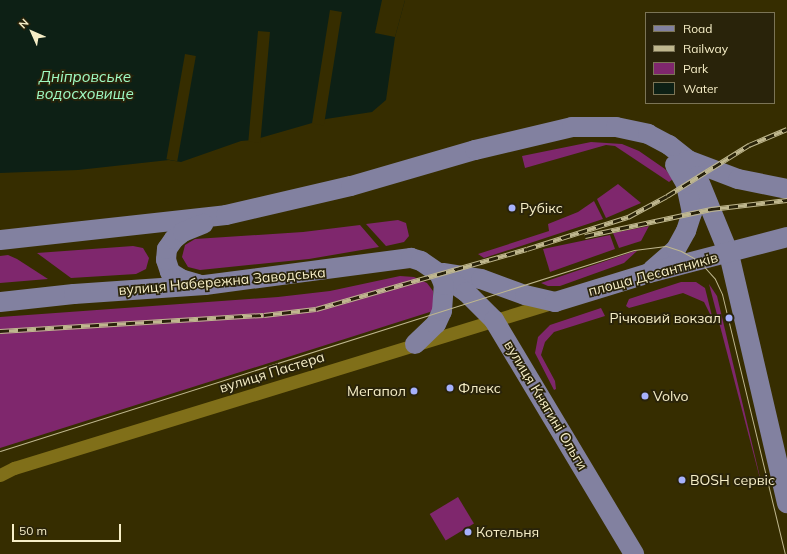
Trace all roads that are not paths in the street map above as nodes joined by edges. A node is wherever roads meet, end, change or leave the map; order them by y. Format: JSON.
{"nodes":[{"id":1,"x":648,"y":134,"type":"junction"},
{"id":2,"x":688,"y":160,"type":"junction"},
{"id":3,"x":787,"y":189,"type":"edge"},
{"id":4,"x":226,"y":215,"type":"junction"},
{"id":5,"x":787,"y":237,"type":"edge"},
{"id":6,"x":0,"y":240,"type":"edge"},
{"id":7,"x":728,"y":254,"type":"junction"},
{"id":8,"x":439,"y":273,"type":"junction"},
{"id":9,"x":649,"y":273,"type":"junction"},
{"id":10,"x":205,"y":285,"type":"junction"},
{"id":11,"x":0,"y":302,"type":"edge"},
{"id":12,"x":555,"y":302,"type":"junction"},
{"id":13,"x":494,"y":320,"type":"junction"},
{"id":14,"x":415,"y":344,"type":"junction"},
{"id":15,"x":0,"y":475,"type":"edge"},
{"id":16,"x":787,"y":503,"type":"edge"},
{"id":17,"x":634,"y":554,"type":"edge"}],
"edges":[{"from":1,"to":2,"type":"main road","name":"площа Десантників"},
{"from":1,"to":4,"type":"main road","name":"площа Десантників"},
{"from":1,"to":9,"type":"main road"},
{"from":2,"to":3,"type":"main road"},
{"from":2,"to":7,"type":"main road","name":"площа Десантників"},
{"from":4,"to":6,"type":"main road"},
{"from":4,"to":10,"type":"main road"},
{"from":5,"to":7,"type":"main road"},
{"from":7,"to":9,"type":"main road","name":"площа Десантників"},
{"from":7,"to":16,"type":"main road"},
{"from":8,"to":10,"type":"main road","name":"вулиця Набережна Заводська"},
{"from":8,"to":12,"type":"main road"},
{"from":8,"to":13,"type":"main road","name":"вулиця Княгині Ольги"},
{"from":8,"to":14,"type":"main road"},
{"from":9,"to":12,"type":"main road","name":"площа Десантників"},
{"from":10,"to":11,"type":"main road","name":"вулиця Набережна Заводська"},
{"from":12,"to":13,"type":"street","name":"вулиця Пастера"},
{"from":13,"to":14,"type":"street","name":"вулиця Пастера"},
{"from":13,"to":17,"type":"main road","name":"вулиця Княгині Ольги"},
{"from":14,"to":15,"type":"street","name":"вулиця Пастера"}]}
